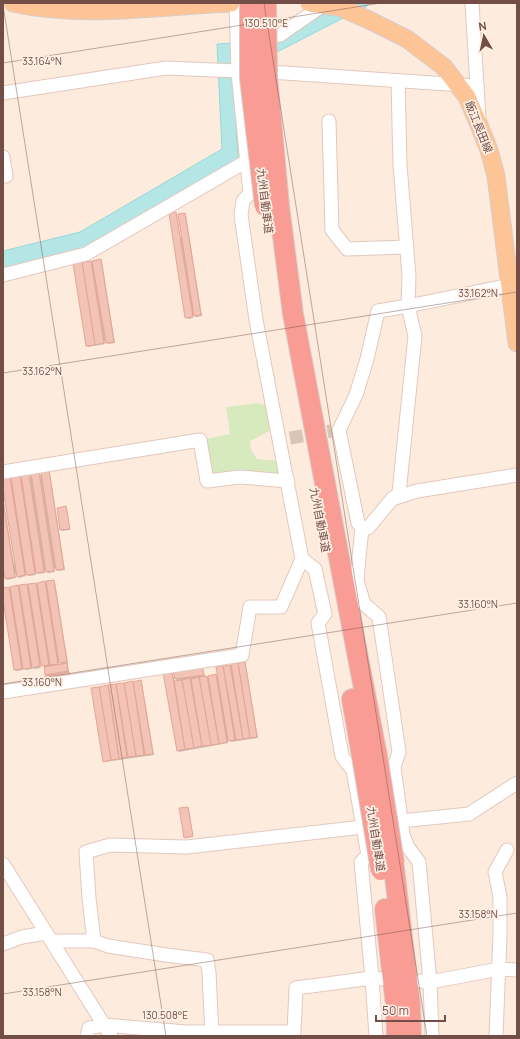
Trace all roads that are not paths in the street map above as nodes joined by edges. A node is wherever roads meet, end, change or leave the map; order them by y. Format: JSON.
{"nodes":[{"id":1,"x":13,"y":3,"type":"edge"},
{"id":2,"x":230,"y":3,"type":"edge"},
{"id":3,"x":236,"y":3,"type":"edge"},
{"id":4,"x":250,"y":3,"type":"edge"},
{"id":5,"x":266,"y":3,"type":"edge"},
{"id":6,"x":472,"y":3,"type":"edge"},
{"id":7,"x":319,"y":4,"type":"edge"},
{"id":8,"x":237,"y":46,"type":"junction"},
{"id":9,"x":236,"y":72,"type":"junction"},
{"id":10,"x":398,"y":80,"type":"junction"},
{"id":11,"x":457,"y":84,"type":"junction"},
{"id":12,"x":477,"y":86,"type":"junction"},
{"id":13,"x":3,"y":93,"type":"edge"},
{"id":14,"x":329,"y":121,"type":"dead end"},
{"id":15,"x":479,"y":125,"type":"junction"},
{"id":16,"x":3,"y":157,"type":"edge"},
{"id":17,"x":247,"y":161,"type":"junction"},
{"id":18,"x":3,"y":176,"type":"edge"},
{"id":19,"x":272,"y":206,"type":"junction"},
{"id":20,"x":407,"y":247,"type":"junction"},
{"id":21,"x":3,"y":275,"type":"edge"},
{"id":22,"x":510,"y":285,"type":"junction"},
{"id":23,"x":408,"y":306,"type":"junction"},
{"id":24,"x":517,"y":343,"type":"edge"},
{"id":25,"x":3,"y":472,"type":"edge"},
{"id":26,"x":517,"y":475,"type":"edge"},
{"id":27,"x":288,"y":481,"type":"junction"},
{"id":28,"x":392,"y":498,"type":"junction"},
{"id":29,"x":362,"y":528,"type":"junction"},
{"id":30,"x":302,"y":559,"type":"junction"},
{"id":31,"x":3,"y":692,"type":"edge"},
{"id":32,"x":517,"y":783,"type":"edge"},
{"id":33,"x":401,"y":821,"type":"junction"},
{"id":34,"x":363,"y":827,"type":"junction"},
{"id":35,"x":403,"y":835,"type":"junction"},
{"id":36,"x":366,"y":841,"type":"junction"},
{"id":37,"x":507,"y":850,"type":"dead end"},
{"id":38,"x":3,"y":864,"type":"edge"},
{"id":39,"x":388,"y":869,"type":"junction"},
{"id":40,"x":49,"y":937,"type":"junction"},
{"id":41,"x":94,"y":941,"type":"junction"},
{"id":42,"x":3,"y":944,"type":"edge"},
{"id":43,"x":499,"y":970,"type":"junction"},
{"id":44,"x":517,"y":970,"type":"edge"},
{"id":45,"x":376,"y":978,"type":"junction"},
{"id":46,"x":425,"y":981,"type":"junction"},
{"id":47,"x":104,"y":1025,"type":"junction"},
{"id":48,"x":212,"y":1034,"type":"edge"},
{"id":49,"x":87,"y":1036,"type":"edge"},
{"id":50,"x":110,"y":1036,"type":"edge"},
{"id":51,"x":376,"y":1036,"type":"edge"},
{"id":52,"x":397,"y":1036,"type":"edge"},
{"id":53,"x":411,"y":1036,"type":"edge"},
{"id":54,"x":432,"y":1036,"type":"edge"},
{"id":55,"x":496,"y":1036,"type":"edge"}],
"edges":[{"from":1,"to":2,"type":"main road"},
{"from":3,"to":8,"type":"street"},
{"from":4,"to":19,"type":"highway","name":"九州自動車道","bridge":true},
{"from":5,"to":19,"type":"highway","name":"九州自動車道","bridge":true},
{"from":6,"to":12,"type":"street"},
{"from":7,"to":8,"type":"street"},
{"from":7,"to":11,"type":"main road","name":"飯江長田線"},
{"from":8,"to":9,"type":"street"},
{"from":9,"to":10,"type":"street"},
{"from":9,"to":13,"type":"street"},
{"from":9,"to":17,"type":"street"},
{"from":10,"to":11,"type":"street"},
{"from":10,"to":20,"type":"street"},
{"from":11,"to":12,"type":"street"},
{"from":11,"to":15,"type":"main road","name":"飯江長田線"},
{"from":12,"to":15,"type":"street"},
{"from":14,"to":20,"type":"street"},
{"from":15,"to":22,"type":"main road","name":"飯江長田線"},
{"from":16,"to":18,"type":"street"},
{"from":17,"to":21,"type":"street"},
{"from":17,"to":27,"type":"street"},
{"from":19,"to":39,"type":"highway","name":"九州自動車道","bridge":true},
{"from":20,"to":23,"type":"street"},
{"from":22,"to":23,"type":"street"},
{"from":22,"to":24,"type":"main road","name":"飯江長田線"},
{"from":23,"to":28,"type":"street"},
{"from":23,"to":29,"type":"street"},
{"from":25,"to":27,"type":"street"},
{"from":26,"to":28,"type":"street"},
{"from":27,"to":30,"type":"street"},
{"from":28,"to":29,"type":"street"},
{"from":29,"to":33,"type":"street"},
{"from":30,"to":31,"type":"street"},
{"from":30,"to":34,"type":"street"},
{"from":32,"to":33,"type":"street"},
{"from":33,"to":35,"type":"street"},
{"from":34,"to":36,"type":"street"},
{"from":34,"to":41,"type":"street"},
{"from":35,"to":36,"type":"street"},
{"from":35,"to":46,"type":"street"},
{"from":36,"to":45,"type":"street"},
{"from":37,"to":43,"type":"street"},
{"from":38,"to":40,"type":"street"},
{"from":39,"to":52,"type":"highway","name":"九州自動車道"},
{"from":39,"to":53,"type":"highway","name":"九州自動車道"},
{"from":40,"to":41,"type":"street"},
{"from":40,"to":42,"type":"street"},
{"from":40,"to":47,"type":"street"},
{"from":41,"to":48,"type":"street"},
{"from":43,"to":44,"type":"street"},
{"from":43,"to":46,"type":"street"},
{"from":43,"to":55,"type":"street"},
{"from":45,"to":48,"type":"street"},
{"from":45,"to":51,"type":"street"},
{"from":46,"to":54,"type":"street"},
{"from":47,"to":48,"type":"street"},
{"from":47,"to":49,"type":"street"},
{"from":47,"to":50,"type":"street"}]}
